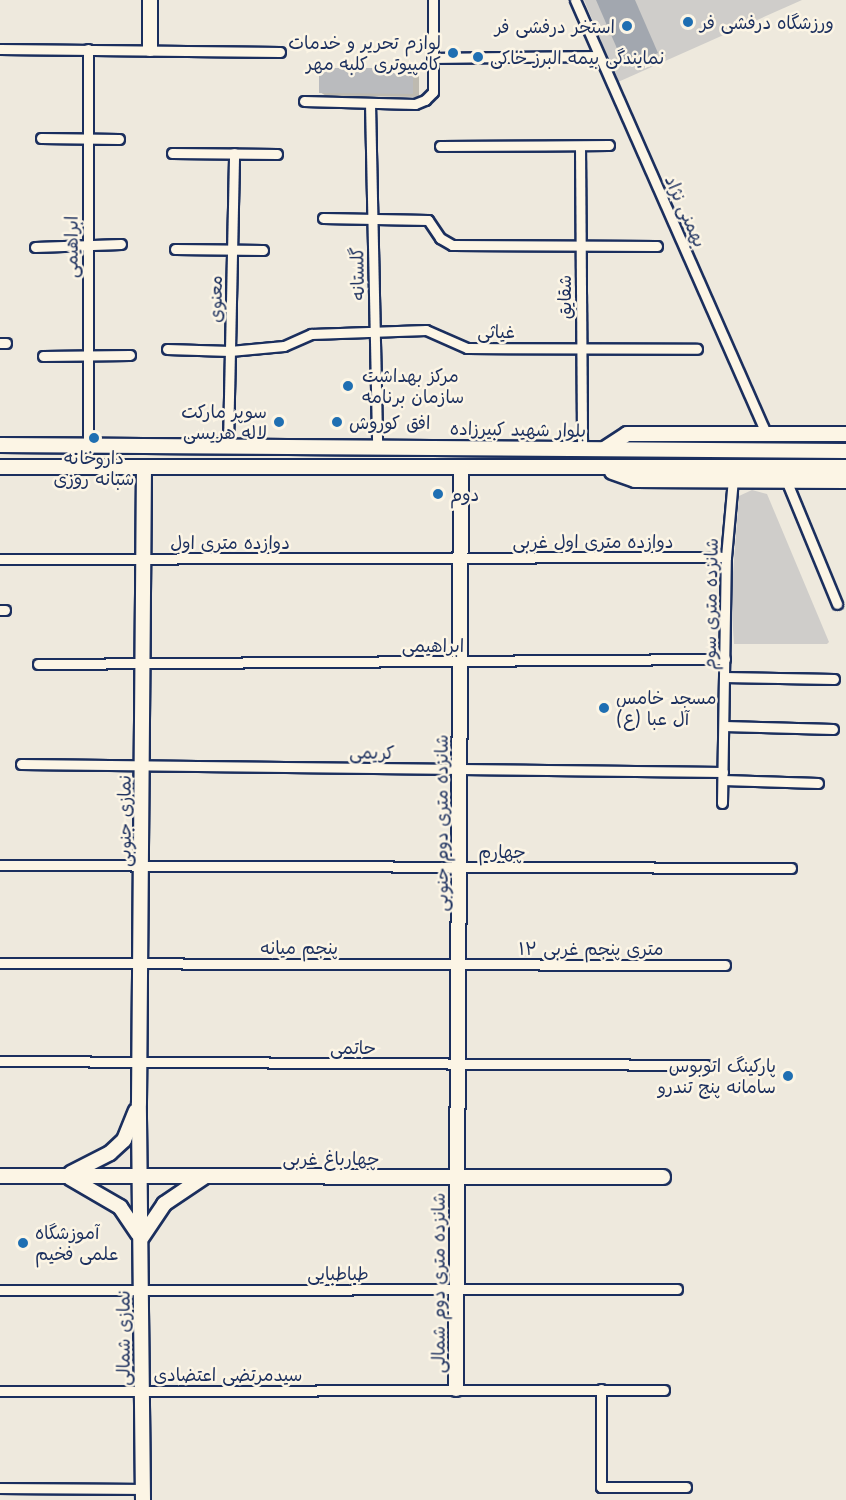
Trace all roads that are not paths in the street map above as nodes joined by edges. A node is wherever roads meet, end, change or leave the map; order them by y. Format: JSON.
{"nodes":[{"id":1,"x":150,"y":0,"type":"edge"},
{"id":2,"x":433,"y":0,"type":"edge"},
{"id":3,"x":575,"y":0,"type":"edge"},
{"id":4,"x":0,"y":49,"type":"edge"},
{"id":5,"x":88,"y":49,"type":"junction"},
{"id":6,"x":150,"y":49,"type":"junction"},
{"id":7,"x":280,"y":52,"type":"dead end"},
{"id":8,"x":599,"y":56,"type":"junction"},
{"id":9,"x":432,"y":58,"type":"junction"},
{"id":10,"x":304,"y":101,"type":"dead end"},
{"id":11,"x":370,"y":103,"type":"junction"},
{"id":12,"x":41,"y":138,"type":"dead end"},
{"id":13,"x":88,"y":139,"type":"junction"},
{"id":14,"x":119,"y":139,"type":"dead end"},
{"id":15,"x":609,"y":145,"type":"dead end"},
{"id":16,"x":440,"y":146,"type":"dead end"},
{"id":17,"x":580,"y":146,"type":"junction"},
{"id":18,"x":172,"y":153,"type":"dead end"},
{"id":19,"x":234,"y":153,"type":"junction"},
{"id":20,"x":277,"y":154,"type":"dead end"},
{"id":21,"x":323,"y":218,"type":"dead end"},
{"id":22,"x":372,"y":219,"type":"junction"},
{"id":23,"x":121,"y":244,"type":"dead end"},
{"id":24,"x":88,"y":245,"type":"junction"},
{"id":25,"x":657,"y":246,"type":"dead end"},
{"id":26,"x":35,"y":247,"type":"dead end"},
{"id":27,"x":580,"y":247,"type":"junction"},
{"id":28,"x":175,"y":249,"type":"dead end"},
{"id":29,"x":232,"y":250,"type":"junction"},
{"id":30,"x":263,"y":250,"type":"dead end"},
{"id":31,"x":375,"y":335,"type":"junction"},
{"id":32,"x":581,"y":348,"type":"junction"},
{"id":33,"x":167,"y":349,"type":"dead end"},
{"id":34,"x":697,"y":349,"type":"dead end"},
{"id":35,"x":230,"y":351,"type":"junction"},
{"id":36,"x":88,"y":355,"type":"junction"},
{"id":37,"x":129,"y":355,"type":"dead end"},
{"id":38,"x":43,"y":356,"type":"dead end"},
{"id":39,"x":846,"y":434,"type":"edge"},
{"id":40,"x":767,"y":435,"type":"junction"},
{"id":41,"x":0,"y":445,"type":"edge"},
{"id":42,"x":88,"y":445,"type":"junction"},
{"id":43,"x":228,"y":445,"type":"junction"},
{"id":44,"x":377,"y":445,"type":"junction"},
{"id":45,"x":582,"y":448,"type":"junction"},
{"id":46,"x":604,"y":449,"type":"junction"},
{"id":47,"x":846,"y":451,"type":"edge"},
{"id":48,"x":0,"y":467,"type":"edge"},
{"id":49,"x":144,"y":467,"type":"junction"},
{"id":50,"x":846,"y":467,"type":"edge"},
{"id":51,"x":604,"y":469,"type":"junction"},
{"id":52,"x":461,"y":470,"type":"junction"},
{"id":53,"x":733,"y":479,"type":"junction"},
{"id":54,"x":786,"y":480,"type":"junction"},
{"id":55,"x":846,"y":481,"type":"edge"},
{"id":56,"x":726,"y":557,"type":"junction"},
{"id":57,"x":460,"y":558,"type":"junction"},
{"id":58,"x":0,"y":559,"type":"edge"},
{"id":59,"x":143,"y":559,"type":"junction"},
{"id":60,"x":837,"y":604,"type":"dead end"},
{"id":61,"x":724,"y":659,"type":"junction"},
{"id":62,"x":460,"y":661,"type":"junction"},
{"id":63,"x":142,"y":663,"type":"junction"},
{"id":64,"x":38,"y":664,"type":"dead end"},
{"id":65,"x":724,"y":677,"type":"junction"},
{"id":66,"x":834,"y":679,"type":"dead end"},
{"id":67,"x":723,"y":726,"type":"junction"},
{"id":68,"x":833,"y":729,"type":"dead end"},
{"id":69,"x":21,"y":764,"type":"dead end"},
{"id":70,"x":142,"y":766,"type":"junction"},
{"id":71,"x":459,"y":769,"type":"junction"},
{"id":72,"x":723,"y":776,"type":"junction"},
{"id":73,"x":818,"y":783,"type":"dead end"},
{"id":74,"x":722,"y":803,"type":"dead end"},
{"id":75,"x":0,"y":865,"type":"edge"},
{"id":76,"x":142,"y":865,"type":"junction"},
{"id":77,"x":458,"y":867,"type":"junction"},
{"id":78,"x":791,"y":868,"type":"dead end"},
{"id":79,"x":0,"y":963,"type":"edge"},
{"id":80,"x":141,"y":963,"type":"junction"},
{"id":81,"x":458,"y":964,"type":"junction"},
{"id":82,"x":725,"y":965,"type":"dead end"},
{"id":83,"x":0,"y":1061,"type":"edge"},
{"id":84,"x":141,"y":1062,"type":"junction"},
{"id":85,"x":457,"y":1064,"type":"junction"},
{"id":86,"x":706,"y":1065,"type":"dead end"},
{"id":87,"x":139,"y":1103,"type":"junction"},
{"id":88,"x":0,"y":1176,"type":"edge"},
{"id":89,"x":64,"y":1176,"type":"junction"},
{"id":90,"x":140,"y":1176,"type":"junction"},
{"id":91,"x":205,"y":1176,"type":"junction"},
{"id":92,"x":456,"y":1177,"type":"junction"},
{"id":93,"x":663,"y":1177,"type":"dead end"},
{"id":94,"x":140,"y":1242,"type":"junction"},
{"id":95,"x":457,"y":1289,"type":"junction"},
{"id":96,"x":677,"y":1289,"type":"dead end"},
{"id":97,"x":0,"y":1290,"type":"edge"},
{"id":98,"x":141,"y":1290,"type":"junction"},
{"id":99,"x":456,"y":1389,"type":"junction"},
{"id":100,"x":601,"y":1389,"type":"junction"},
{"id":101,"x":664,"y":1390,"type":"dead end"},
{"id":102,"x":0,"y":1391,"type":"edge"},
{"id":103,"x":142,"y":1391,"type":"junction"},
{"id":104,"x":686,"y":1487,"type":"dead end"},
{"id":105,"x":0,"y":1488,"type":"edge"},
{"id":106,"x":143,"y":1495,"type":"edge"}],
"edges":[{"from":1,"to":6,"type":"street"},
{"from":2,"to":9,"type":"street"},
{"from":3,"to":8,"type":"street","name":"بهمنی نژاد"},
{"from":4,"to":5,"type":"street"},
{"from":5,"to":6,"type":"street"},
{"from":5,"to":13,"type":"street","name":"ابراهیمی"},
{"from":6,"to":7,"type":"street"},
{"from":8,"to":9,"type":"street"},
{"from":8,"to":40,"type":"street","name":"بهمنی نژاد"},
{"from":9,"to":11,"type":"street"},
{"from":10,"to":11,"type":"street"},
{"from":11,"to":22,"type":"street","name":"گلستانه"},
{"from":12,"to":13,"type":"street"},
{"from":13,"to":14,"type":"street"},
{"from":13,"to":24,"type":"street","name":"ابراهیمی"},
{"from":15,"to":17,"type":"street"},
{"from":16,"to":17,"type":"street"},
{"from":17,"to":27,"type":"street","name":"شقایق"},
{"from":18,"to":19,"type":"street"},
{"from":19,"to":20,"type":"street"},
{"from":19,"to":29,"type":"street","name":"معنوی"},
{"from":21,"to":22,"type":"street"},
{"from":22,"to":27,"type":"street"},
{"from":22,"to":31,"type":"street","name":"گلستانه"},
{"from":23,"to":24,"type":"street"},
{"from":24,"to":26,"type":"street"},
{"from":24,"to":36,"type":"street","name":"ابراهیمی"},
{"from":25,"to":27,"type":"street"},
{"from":27,"to":32,"type":"street","name":"شقایق"},
{"from":28,"to":29,"type":"street"},
{"from":29,"to":30,"type":"street"},
{"from":29,"to":35,"type":"street","name":"معنوی"},
{"from":31,"to":32,"type":"street","name":"غیاثی"},
{"from":31,"to":35,"type":"street","name":"غیاثی"},
{"from":31,"to":44,"type":"street","name":"گلستانه"},
{"from":32,"to":34,"type":"street","name":"غیاثی"},
{"from":32,"to":45,"type":"street","name":"شقایق"},
{"from":33,"to":35,"type":"street","name":"غیاثی"},
{"from":35,"to":43,"type":"street","name":"معنوی"},
{"from":36,"to":37,"type":"street"},
{"from":36,"to":38,"type":"street"},
{"from":36,"to":42,"type":"street","name":"ابراهیمی"},
{"from":39,"to":40,"type":"street","name":"بلوار شهید کبیرزاده"},
{"from":40,"to":46,"type":"street","name":"بلوار شهید کبیرزاده"},
{"from":41,"to":42,"type":"street","name":"بلوار شهید کبیرزاده"},
{"from":42,"to":43,"type":"street","name":"بلوار شهید کبیرزاده"},
{"from":43,"to":44,"type":"street","name":"بلوار شهید کبیرزاده"},
{"from":44,"to":45,"type":"street","name":"بلوار شهید کبیرزاده"},
{"from":45,"to":46,"type":"street","name":"بلوار شهید کبیرزاده"},
{"from":46,"to":47,"type":"street","name":"بلوار شهید کبیرزاده"},
{"from":48,"to":49,"type":"street"},
{"from":49,"to":52,"type":"street"},
{"from":49,"to":59,"type":"street","name":"نمازی جنوبی"},
{"from":50,"to":51,"type":"street"},
{"from":51,"to":52,"type":"street"},
{"from":51,"to":53,"type":"street"},
{"from":52,"to":57,"type":"street","name":"شانزده متری دوم جنوبی"},
{"from":53,"to":54,"type":"street"},
{"from":53,"to":56,"type":"street","name":"شانزده متری سوم"},
{"from":54,"to":55,"type":"street"},
{"from":54,"to":60,"type":"street"},
{"from":56,"to":57,"type":"street","name":"دوازده متری اول غربی"},
{"from":56,"to":61,"type":"street","name":"شانزده متری سوم"},
{"from":57,"to":59,"type":"street","name":"دوازده متری اول"},
{"from":57,"to":62,"type":"street","name":"شانزده متری دوم جنوبی"},
{"from":58,"to":59,"type":"street","name":"دوازده متری اول"},
{"from":59,"to":63,"type":"street","name":"نمازی جنوبی"},
{"from":61,"to":62,"type":"street","name":"ابراهیمی"},
{"from":61,"to":65,"type":"street","name":"شانزده متری سوم"},
{"from":62,"to":63,"type":"street","name":"ابراهیمی"},
{"from":62,"to":71,"type":"street","name":"شانزده متری دوم جنوبی"},
{"from":63,"to":64,"type":"street","name":"ابراهیمی"},
{"from":63,"to":70,"type":"street","name":"نمازی جنوبی"},
{"from":65,"to":66,"type":"street"},
{"from":65,"to":67,"type":"street","name":"شانزده متری سوم"},
{"from":67,"to":68,"type":"street"},
{"from":67,"to":72,"type":"street","name":"شانزده متری سوم"},
{"from":69,"to":70,"type":"street","name":"کریمی"},
{"from":70,"to":71,"type":"street","name":"کریمی"},
{"from":70,"to":76,"type":"street","name":"نمازی جنوبی"},
{"from":71,"to":72,"type":"street","name":"کریمی"},
{"from":71,"to":77,"type":"street","name":"شانزده متری دوم جنوبی"},
{"from":72,"to":73,"type":"street","name":"کریمی"},
{"from":72,"to":74,"type":"street","name":"شانزده متری سوم"},
{"from":75,"to":76,"type":"street","name":"چهارم"},
{"from":76,"to":77,"type":"street","name":"چهارم"},
{"from":76,"to":80,"type":"street","name":"نمازی جنوبی"},
{"from":77,"to":78,"type":"street","name":"چهارم"},
{"from":77,"to":81,"type":"street","name":"شانزده متری دوم جنوبی"},
{"from":79,"to":80,"type":"street","name":"پنجم میانه"},
{"from":80,"to":81,"type":"street","name":"پنجم میانه"},
{"from":80,"to":84,"type":"street","name":"نمازی جنوبی"},
{"from":81,"to":82,"type":"street","name":"۱۲ متری پنجم غربی"},
{"from":81,"to":85,"type":"street","name":"شانزده متری دوم جنوبی"},
{"from":83,"to":84,"type":"street","name":"حاتمی"},
{"from":84,"to":85,"type":"street","name":"حاتمی"},
{"from":84,"to":87,"type":"street","name":"نمازی جنوبی"},
{"from":85,"to":86,"type":"street","name":"حاتمی"},
{"from":85,"to":92,"type":"street","name":"شانزده متری دوم جنوبی"},
{"from":87,"to":89,"type":"street"},
{"from":87,"to":90,"type":"street","name":"نمازی جنوبی"},
{"from":88,"to":89,"type":"street","name":"چهارباغ غربی"},
{"from":89,"to":90,"type":"street","name":"چهارباغ غربی"},
{"from":89,"to":94,"type":"street"},
{"from":90,"to":91,"type":"street","name":"چهارباغ غربی"},
{"from":90,"to":94,"type":"street","name":"نمازی شمالی"},
{"from":91,"to":92,"type":"street","name":"چهارباغ غربی"},
{"from":91,"to":94,"type":"street"},
{"from":92,"to":93,"type":"street","name":"چهارباغ غربی"},
{"from":92,"to":95,"type":"street","name":"شانزده متری دوم شمالی"},
{"from":94,"to":98,"type":"street","name":"نمازی شمالی"},
{"from":95,"to":96,"type":"street","name":"طباطبایی"},
{"from":95,"to":98,"type":"street","name":"طباطبایی"},
{"from":95,"to":99,"type":"street","name":"شانزده متری دوم شمالی"},
{"from":97,"to":98,"type":"street","name":"طباطبایی"},
{"from":98,"to":103,"type":"street","name":"نمازی شمالی"},
{"from":99,"to":100,"type":"street","name":"سیدمرتضی اعتضادی"},
{"from":99,"to":103,"type":"street","name":"سیدمرتضی اعتضادی"},
{"from":100,"to":101,"type":"street","name":"سیدمرتضی اعتضادی"},
{"from":100,"to":104,"type":"street"},
{"from":102,"to":103,"type":"street","name":"سیدمرتضی اعتضادی"},
{"from":103,"to":106,"type":"street","name":"نمازی شمالی"},
{"from":105,"to":106,"type":"street"}]}
